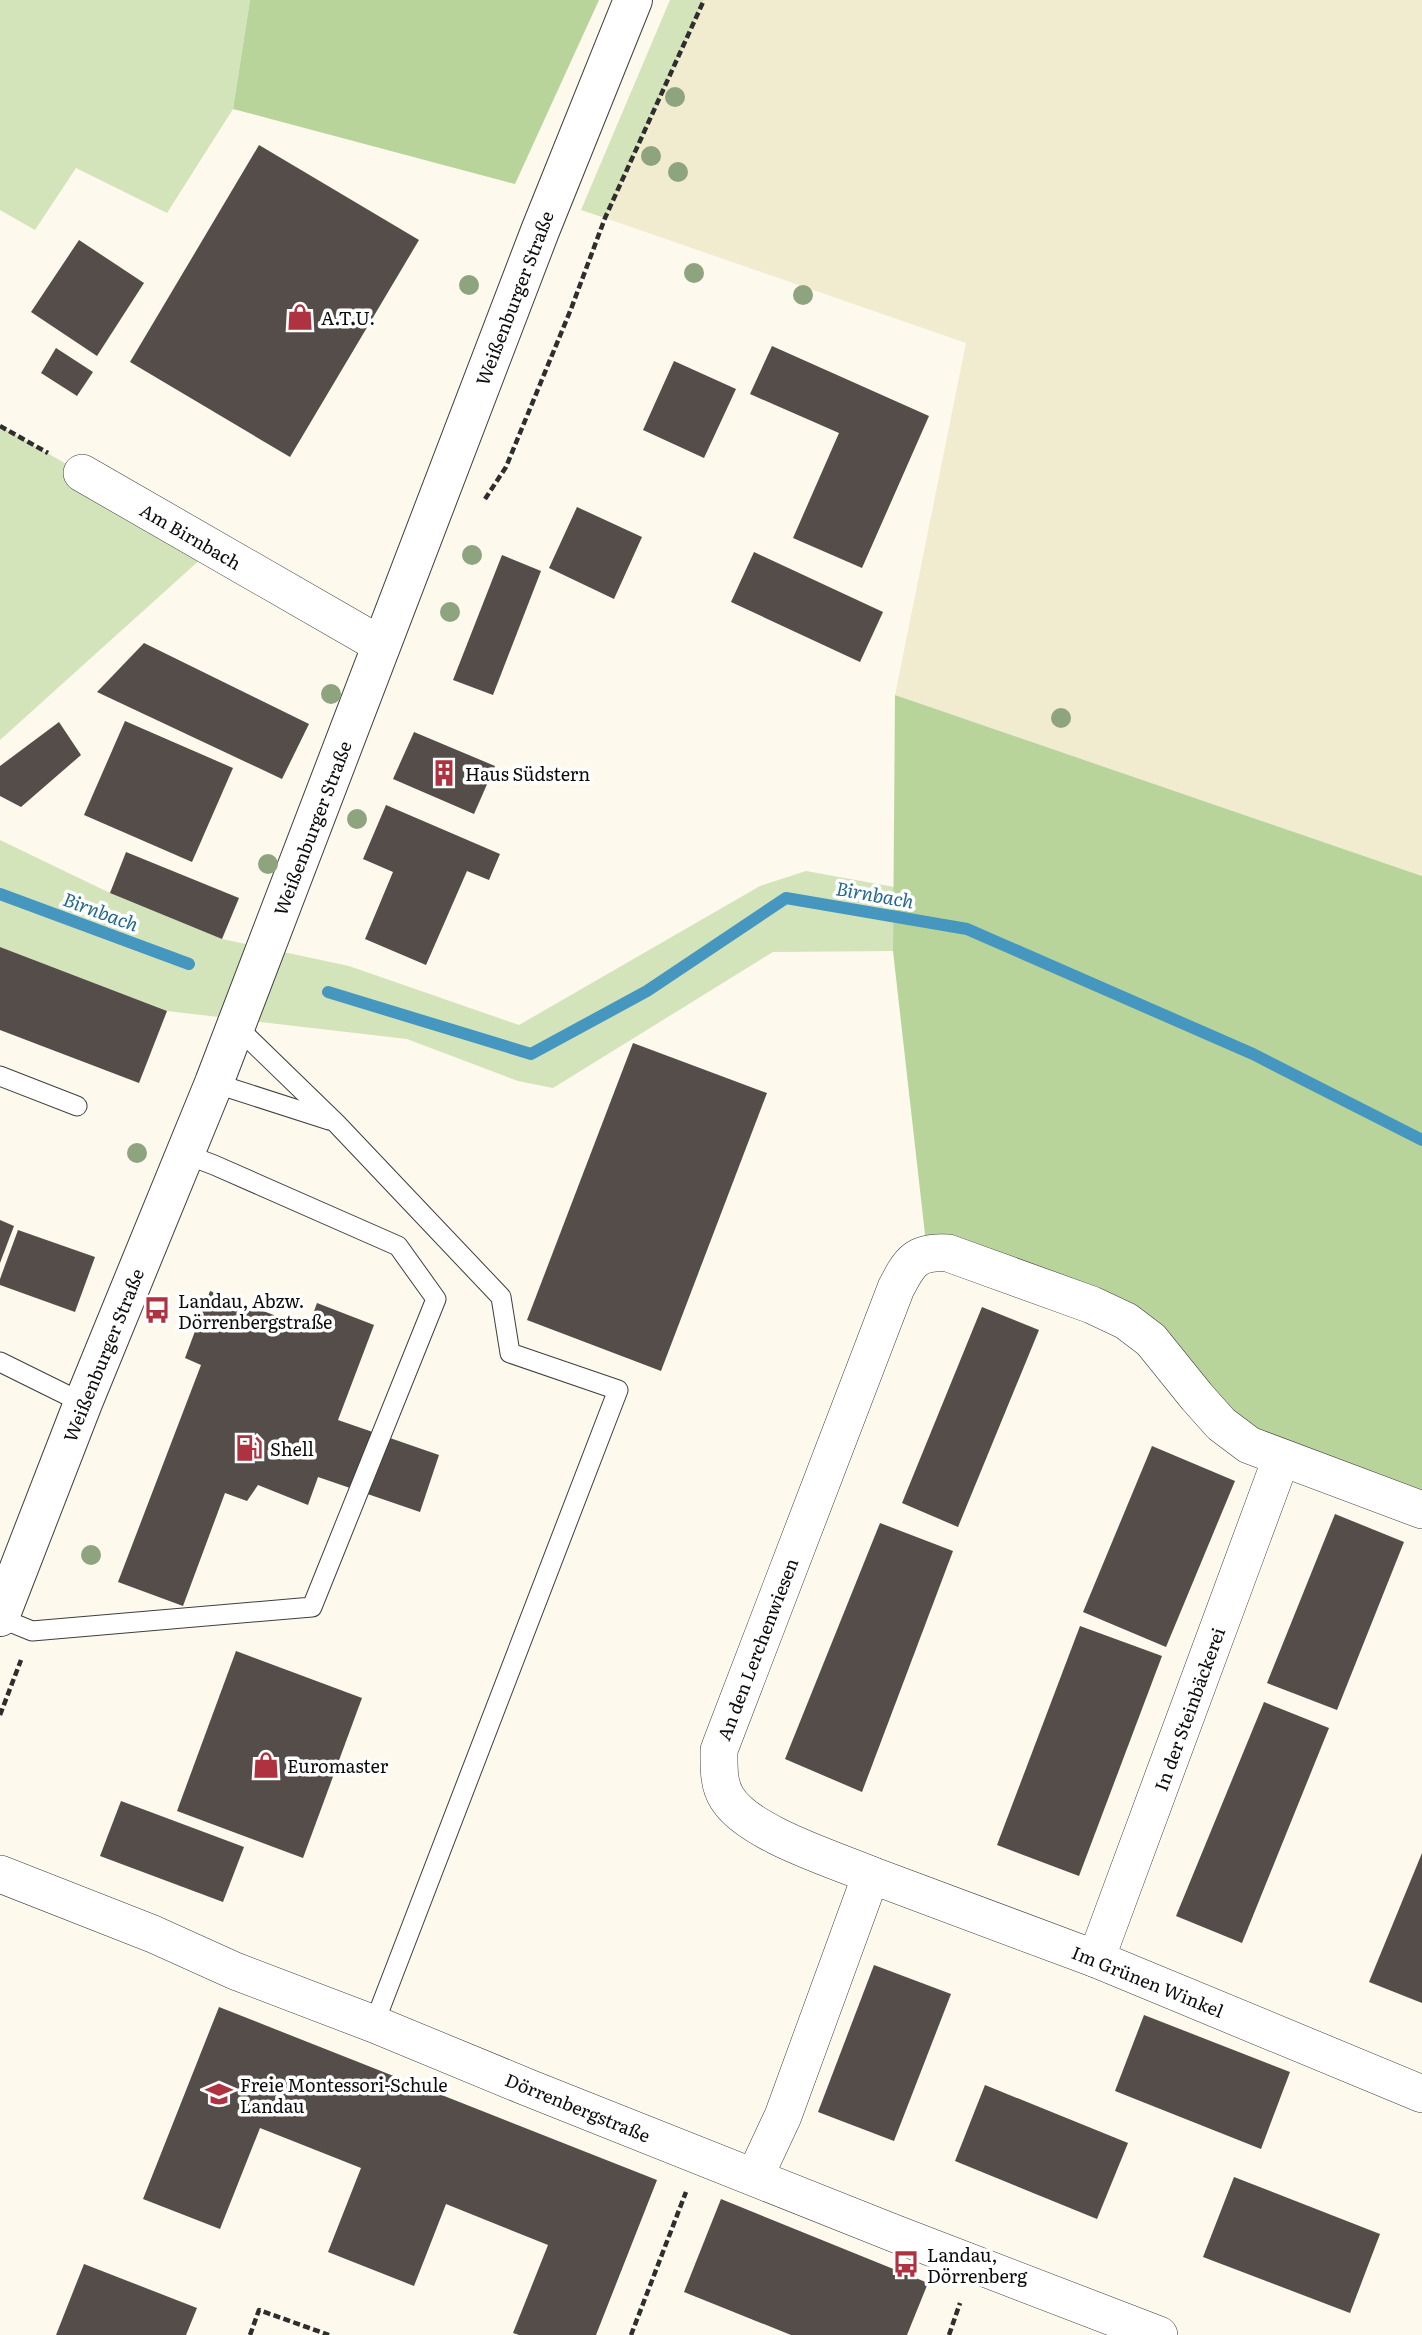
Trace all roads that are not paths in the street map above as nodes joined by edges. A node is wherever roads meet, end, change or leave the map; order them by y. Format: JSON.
{"nodes":[{"id":1,"x":633,"y":0,"type":"edge"},
{"id":2,"x":82,"y":473,"type":"road end"},
{"id":3,"x":381,"y":645,"type":"junction"},
{"id":4,"x":236,"y":1026,"type":"junction"},
{"id":5,"x":0,"y":1076,"type":"edge"},
{"id":6,"x":214,"y":1083,"type":"junction"},
{"id":7,"x":77,"y":1106,"type":"dead end"},
{"id":8,"x":336,"y":1123,"type":"junction"},
{"id":9,"x":185,"y":1154,"type":"junction"},
{"id":10,"x":0,"y":1362,"type":"edge"},
{"id":11,"x":83,"y":1403,"type":"junction"},
{"id":12,"x":1281,"y":1459,"type":"junction"},
{"id":13,"x":1422,"y":1510,"type":"edge"},
{"id":14,"x":0,"y":1618,"type":"edge"},
{"id":15,"x":0,"y":1874,"type":"edge"},
{"id":16,"x":871,"y":1875,"type":"junction"},
{"id":17,"x":1096,"y":1959,"type":"junction"},
{"id":18,"x":374,"y":2024,"type":"junction"},
{"id":19,"x":1422,"y":2094,"type":"edge"},
{"id":20,"x":755,"y":2176,"type":"junction"},
{"id":21,"x":1160,"y":2335,"type":"edge"}],
"edges":[{"from":1,"to":3,"type":"street","name":"Weißenburger Straße"},
{"from":2,"to":3,"type":"street","name":"Am Birnbach"},
{"from":3,"to":4,"type":"street","name":"Weißenburger Straße"},
{"from":4,"to":6,"type":"street","name":"Weißenburger Straße"},
{"from":4,"to":8,"type":"lane"},
{"from":5,"to":7,"type":"lane"},
{"from":6,"to":8,"type":"lane"},
{"from":6,"to":9,"type":"street","name":"Weißenburger Straße"},
{"from":8,"to":18,"type":"lane"},
{"from":9,"to":11,"type":"street","name":"Weißenburger Straße"},
{"from":9,"to":14,"type":"lane"},
{"from":10,"to":11,"type":"lane"},
{"from":11,"to":14,"type":"street","name":"Weißenburger Straße"},
{"from":12,"to":13,"type":"street"},
{"from":12,"to":16,"type":"street","name":"An den Lerchenwiesen"},
{"from":12,"to":17,"type":"street","name":"In der Steinbäckerei"},
{"from":15,"to":18,"type":"street","name":"Dörrenbergstraße"},
{"from":16,"to":17,"type":"street","name":"Im Grünen Winkel"},
{"from":16,"to":20,"type":"street"},
{"from":17,"to":19,"type":"street","name":"Im Grünen Winkel"},
{"from":18,"to":20,"type":"street","name":"Dörrenbergstraße"},
{"from":20,"to":21,"type":"street","name":"Dörrenbergstraße"}]}
